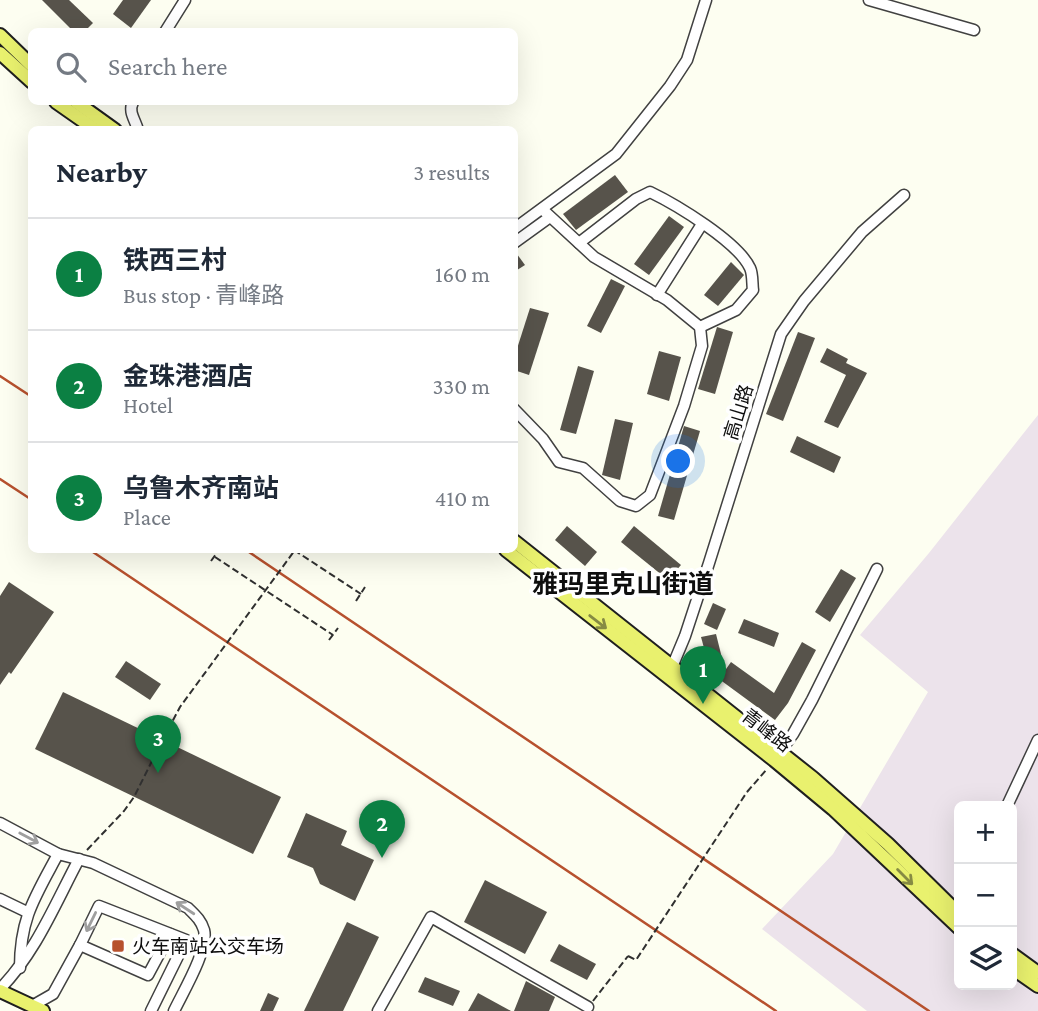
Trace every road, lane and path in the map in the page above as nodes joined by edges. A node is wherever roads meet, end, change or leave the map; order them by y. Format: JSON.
{"nodes":[{"id":1,"x":185,"y":0,"type":"edge"},
{"id":2,"x":706,"y":0,"type":"edge"},
{"id":3,"x":869,"y":0,"type":"edge"},
{"id":4,"x":168,"y":28,"type":"edge"},
{"id":5,"x":974,"y":30,"type":"dead end"},
{"id":6,"x":0,"y":35,"type":"edge"},
{"id":7,"x":0,"y":53,"type":"edge"},
{"id":8,"x":28,"y":62,"type":"edge"},
{"id":9,"x":28,"y":78,"type":"edge"},
{"id":10,"x":60,"y":105,"type":"edge"},
{"id":11,"x":80,"y":105,"type":"edge"},
{"id":12,"x":132,"y":105,"type":"edge"},
{"id":13,"x":90,"y":126,"type":"edge"},
{"id":14,"x":109,"y":126,"type":"edge"},
{"id":15,"x":136,"y":126,"type":"edge"},
{"id":16,"x":904,"y":195,"type":"dead end"},
{"id":17,"x":542,"y":208,"type":"junction"},
{"id":18,"x":550,"y":217,"type":"junction"},
{"id":19,"x":702,"y":224,"type":"junction"},
{"id":20,"x":518,"y":226,"type":"edge"},
{"id":21,"x":518,"y":240,"type":"edge"},
{"id":22,"x":579,"y":243,"type":"junction"},
{"id":23,"x":657,"y":295,"type":"junction"},
{"id":24,"x":700,"y":327,"type":"junction"},
{"id":25,"x":518,"y":413,"type":"edge"},
{"id":26,"x":518,"y":544,"type":"edge"},
{"id":27,"x":217,"y":553,"type":"edge"},
{"id":28,"x":293,"y":553,"type":"edge"},
{"id":29,"x":300,"y":553,"type":"edge"},
{"id":30,"x":510,"y":553,"type":"edge"},
{"id":31,"x":215,"y":556,"type":"junction"},
{"id":32,"x":211,"y":561,"type":"dead end"},
{"id":33,"x":877,"y":569,"type":"dead end"},
{"id":34,"x":365,"y":587,"type":"dead end"},
{"id":35,"x":266,"y":591,"type":"junction"},
{"id":36,"x":361,"y":594,"type":"junction"},
{"id":37,"x":356,"y":601,"type":"dead end"},
{"id":38,"x":338,"y":628,"type":"dead end"},
{"id":39,"x":333,"y":635,"type":"junction"},
{"id":40,"x":330,"y":640,"type":"dead end"},
{"id":41,"x":670,"y":671,"type":"junction"},
{"id":42,"x":1038,"y":740,"type":"edge"},
{"id":43,"x":777,"y":755,"type":"junction"},
{"id":44,"x":1009,"y":801,"type":"edge"},
{"id":45,"x":0,"y":823,"type":"edge"},
{"id":46,"x":58,"y":854,"type":"junction"},
{"id":47,"x":79,"y":859,"type":"junction"},
{"id":48,"x":0,"y":899,"type":"edge"},
{"id":49,"x":27,"y":912,"type":"junction"},
{"id":50,"x":954,"y":912,"type":"edge"},
{"id":51,"x":170,"y":934,"type":"junction"},
{"id":52,"x":79,"y":946,"type":"junction"},
{"id":53,"x":1017,"y":957,"type":"edge"},
{"id":54,"x":20,"y":968,"type":"junction"},
{"id":55,"x":1017,"y":971,"type":"edge"},
{"id":56,"x":1038,"y":972,"type":"edge"},
{"id":57,"x":1038,"y":986,"type":"edge"},
{"id":58,"x":0,"y":990,"type":"edge"},
{"id":59,"x":588,"y":1007,"type":"joint"},
{"id":60,"x":37,"y":1008,"type":"edge"},
{"id":61,"x":151,"y":1011,"type":"edge"},
{"id":62,"x":174,"y":1011,"type":"edge"},
{"id":63,"x":378,"y":1011,"type":"edge"}],
"edges":[{"from":1,"to":4,"type":"street"},
{"from":2,"to":17,"type":"street"},
{"from":3,"to":5,"type":"street"},
{"from":6,"to":8,"type":"main road"},
{"from":7,"to":9,"type":"main road"},
{"from":10,"to":13,"type":"main road"},
{"from":11,"to":14,"type":"main road"},
{"from":12,"to":15,"type":"street"},
{"from":16,"to":41,"type":"street","name":"高山路"},
{"from":17,"to":18,"type":"street"},
{"from":17,"to":20,"type":"street"},
{"from":18,"to":21,"type":"street"},
{"from":18,"to":22,"type":"street"},
{"from":19,"to":22,"type":"street"},
{"from":19,"to":23,"type":"street"},
{"from":19,"to":24,"type":"street"},
{"from":22,"to":23,"type":"street"},
{"from":23,"to":24,"type":"street"},
{"from":24,"to":25,"type":"street"},
{"from":26,"to":41,"type":"main road","name":"青峰路"},
{"from":27,"to":31,"type":"path"},
{"from":28,"to":35,"type":"path","bridge":true},
{"from":29,"to":36,"type":"path"},
{"from":30,"to":41,"type":"main road","name":"青峰路","one_way":true},
{"from":31,"to":32,"type":"path"},
{"from":31,"to":35,"type":"path"},
{"from":33,"to":43,"type":"street"},
{"from":34,"to":36,"type":"path"},
{"from":35,"to":39,"type":"path"},
{"from":35,"to":47,"type":"path","bridge":true},
{"from":36,"to":37,"type":"path"},
{"from":38,"to":39,"type":"path"},
{"from":39,"to":40,"type":"path"},
{"from":41,"to":43,"type":"main road","name":"青峰路"},
{"from":42,"to":44,"type":"street"},
{"from":43,"to":50,"type":"main road","name":"青峰路"},
{"from":43,"to":59,"type":"path","bridge":true},
{"from":45,"to":46,"type":"street","one_way":true},
{"from":46,"to":47,"type":"street"},
{"from":46,"to":49,"type":"street"},
{"from":47,"to":54,"type":"street"},
{"from":62,"to":47,"type":"street","one_way":true},
{"from":48,"to":49,"type":"street"},
{"from":49,"to":54,"type":"street"},
{"from":51,"to":52,"type":"street","one_way":true},
{"from":51,"to":52,"type":"street"},
{"from":51,"to":61,"type":"street"},
{"from":52,"to":60,"type":"street"},
{"from":53,"to":56,"type":"main road"},
{"from":54,"to":58,"type":"street"},
{"from":55,"to":57,"type":"main road"},
{"from":58,"to":60,"type":"main road"},
{"from":59,"to":63,"type":"street"}]}
